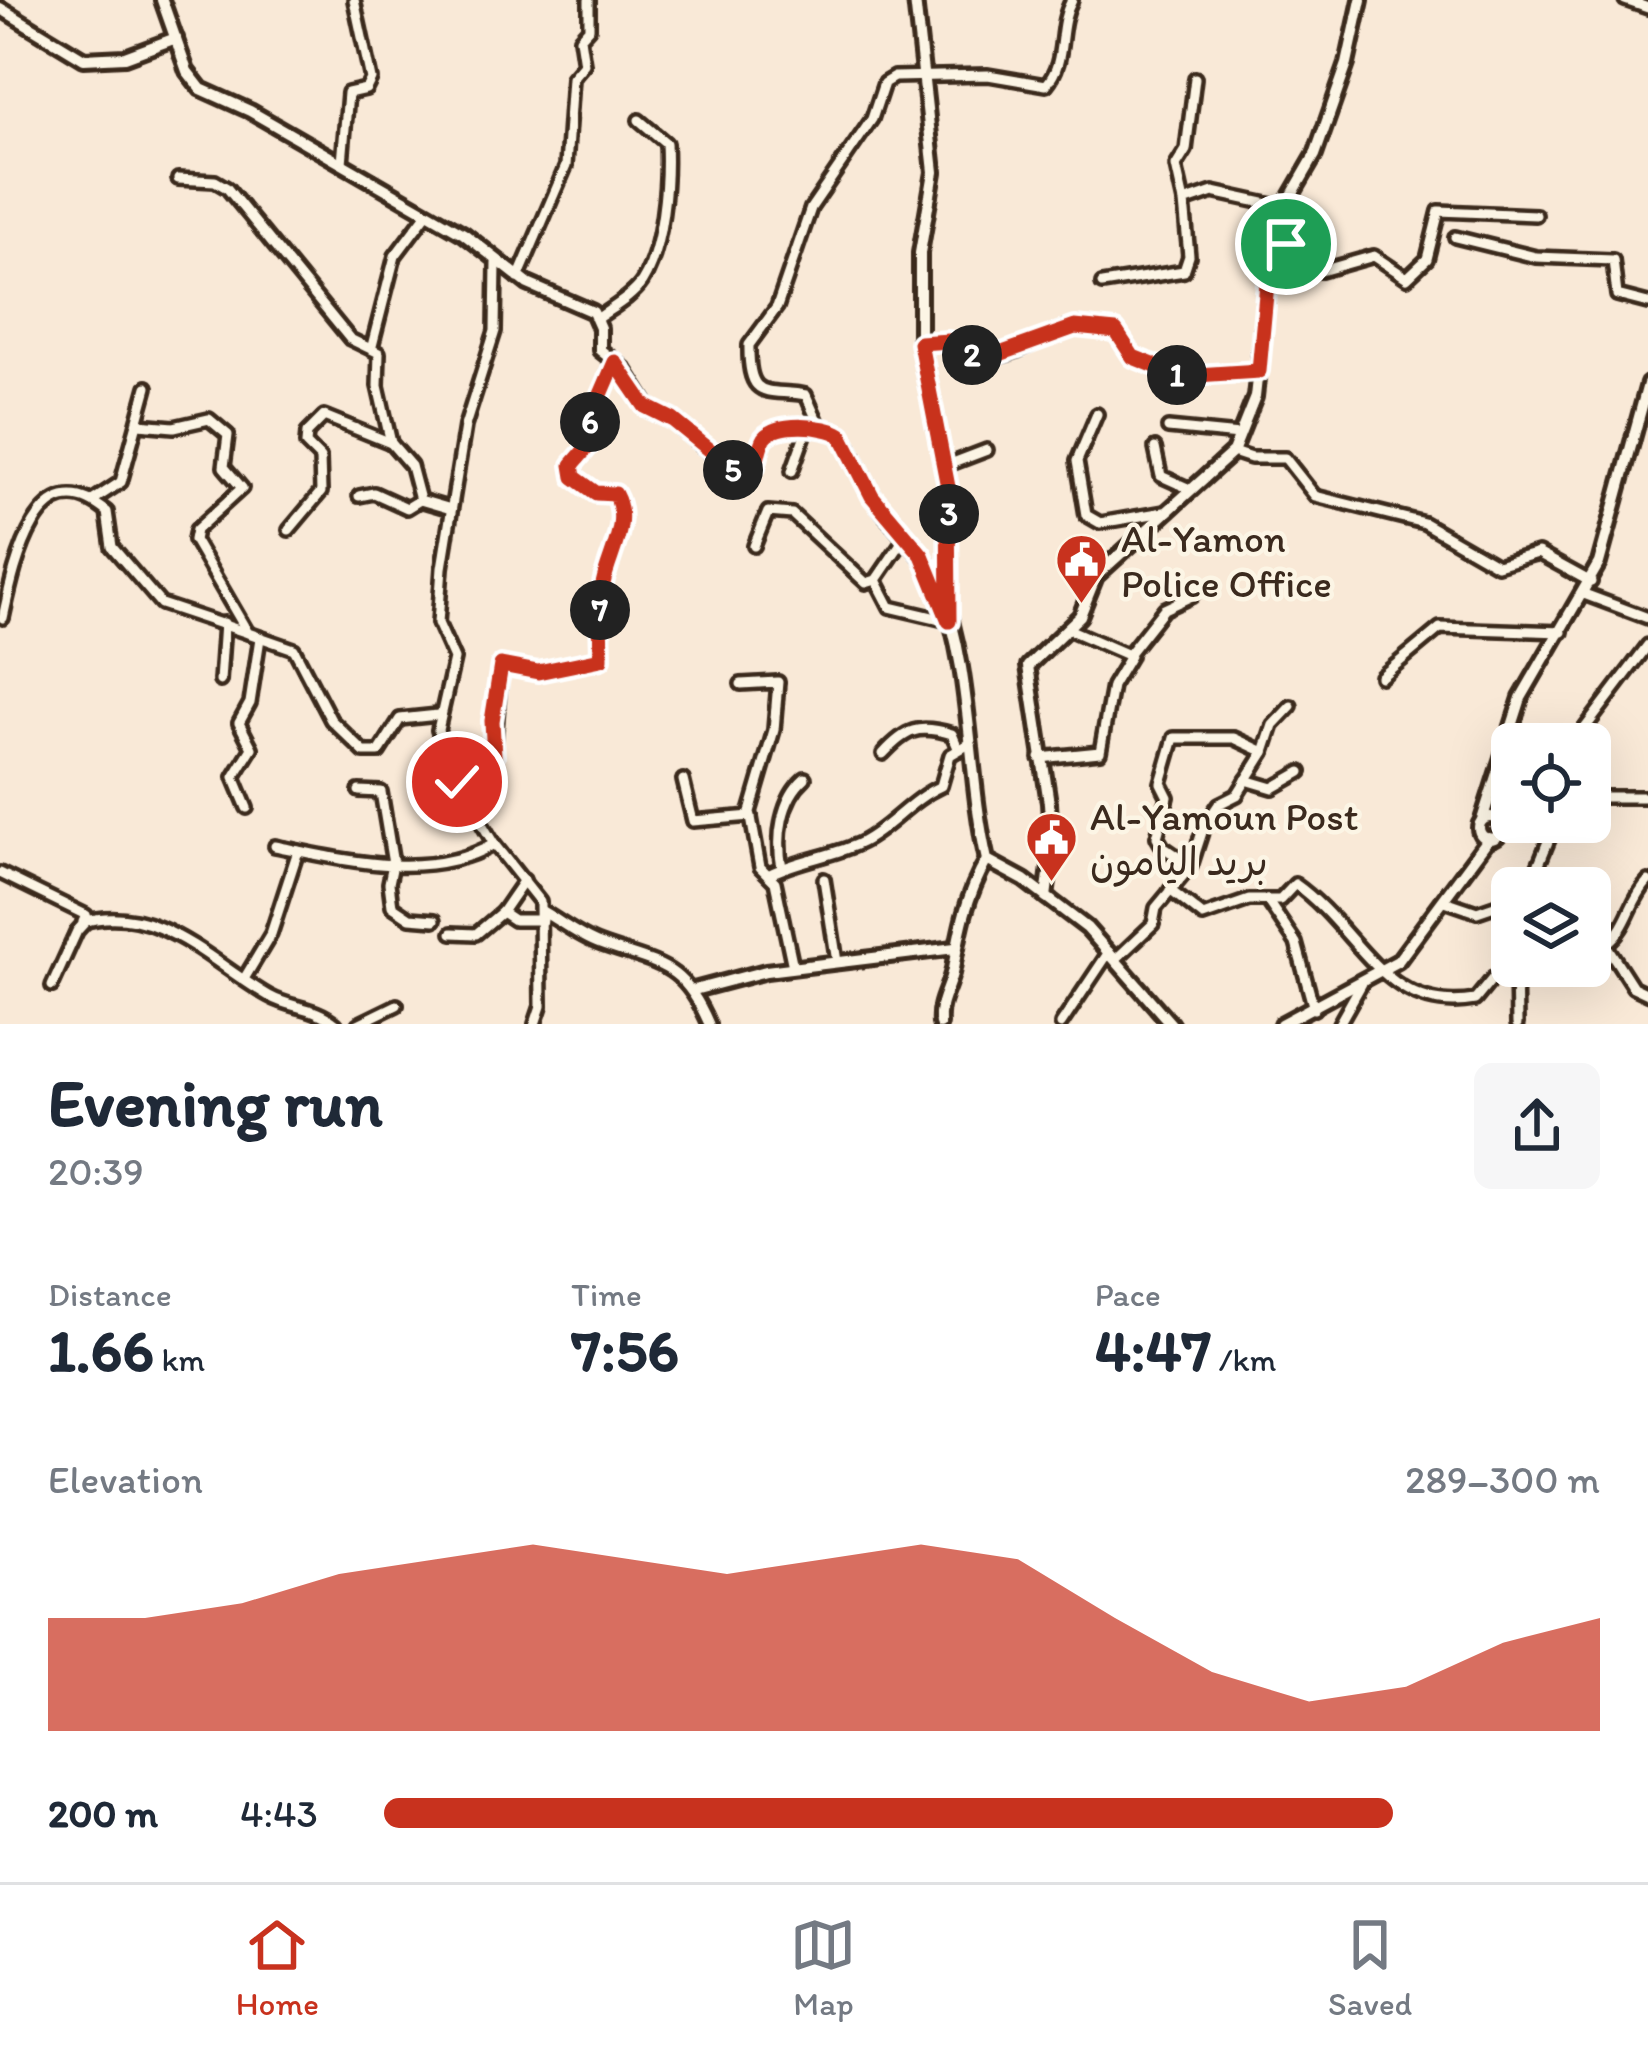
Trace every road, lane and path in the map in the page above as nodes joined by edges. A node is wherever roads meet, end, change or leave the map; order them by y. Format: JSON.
{"nodes":[{"id":1,"x":162,"y":0,"type":"edge"},
{"id":2,"x":354,"y":0,"type":"edge"},
{"id":3,"x":589,"y":0,"type":"edge"},
{"id":4,"x":915,"y":0,"type":"edge"},
{"id":5,"x":1072,"y":0,"type":"edge"},
{"id":6,"x":1361,"y":0,"type":"edge"},
{"id":7,"x":1625,"y":0,"type":"edge"},
{"id":8,"x":0,"y":8,"type":"edge"},
{"id":9,"x":1648,"y":8,"type":"edge"},
{"id":10,"x":176,"y":38,"type":"junction"},
{"id":11,"x":925,"y":76,"type":"junction"},
{"id":12,"x":1195,"y":78,"type":"dead end"},
{"id":13,"x":639,"y":120,"type":"dead end"},
{"id":14,"x":342,"y":163,"type":"junction"},
{"id":15,"x":178,"y":179,"type":"dead end"},
{"id":16,"x":1184,"y":202,"type":"junction"},
{"id":17,"x":1282,"y":207,"type":"junction"},
{"id":18,"x":1537,"y":215,"type":"dead end"},
{"id":19,"x":425,"y":216,"type":"junction"},
{"id":20,"x":1455,"y":237,"type":"dead end"},
{"id":21,"x":1271,"y":239,"type":"junction"},
{"id":22,"x":496,"y":263,"type":"junction"},
{"id":23,"x":518,"y":278,"type":"junction"},
{"id":24,"x":1102,"y":284,"type":"dead end"},
{"id":25,"x":1648,"y":303,"type":"edge"},
{"id":26,"x":598,"y":318,"type":"junction"},
{"id":27,"x":920,"y":343,"type":"junction"},
{"id":28,"x":372,"y":346,"type":"junction"},
{"id":29,"x":615,"y":362,"type":"junction"},
{"id":30,"x":1259,"y":371,"type":"junction"},
{"id":31,"x":1648,"y":384,"type":"edge"},
{"id":32,"x":147,"y":387,"type":"dead end"},
{"id":33,"x":1097,"y":414,"type":"dead end"},
{"id":34,"x":139,"y":424,"type":"junction"},
{"id":35,"x":813,"y":428,"type":"junction"},
{"id":36,"x":1168,"y":428,"type":"dead end"},
{"id":37,"x":1239,"y":435,"type":"junction"},
{"id":38,"x":391,"y":443,"type":"junction"},
{"id":39,"x":1155,"y":448,"type":"dead end"},
{"id":40,"x":987,"y":450,"type":"dead end"},
{"id":41,"x":1233,"y":452,"type":"junction"},
{"id":42,"x":945,"y":466,"type":"junction"},
{"id":43,"x":792,"y":472,"type":"dead end"},
{"id":44,"x":1190,"y":489,"type":"junction"},
{"id":45,"x":359,"y":496,"type":"dead end"},
{"id":46,"x":420,"y":500,"type":"junction"},
{"id":47,"x":92,"y":501,"type":"junction"},
{"id":48,"x":451,"y":509,"type":"junction"},
{"id":49,"x":1169,"y":510,"type":"junction"},
{"id":50,"x":289,"y":530,"type":"dead end"},
{"id":51,"x":906,"y":536,"type":"junction"},
{"id":52,"x":754,"y":546,"type":"dead end"},
{"id":53,"x":876,"y":580,"type":"junction"},
{"id":54,"x":1588,"y":588,"type":"junction"},
{"id":55,"x":1192,"y":596,"type":"dead end"},
{"id":56,"x":3,"y":618,"type":"dead end"},
{"id":57,"x":1648,"y":618,"type":"edge"},
{"id":58,"x":949,"y":621,"type":"junction"},
{"id":59,"x":224,"y":623,"type":"junction"},
{"id":60,"x":1068,"y":629,"type":"junction"},
{"id":61,"x":1562,"y":632,"type":"junction"},
{"id":62,"x":248,"y":633,"type":"junction"},
{"id":63,"x":260,"y":638,"type":"junction"},
{"id":64,"x":1648,"y":645,"type":"edge"},
{"id":65,"x":1130,"y":652,"type":"junction"},
{"id":66,"x":1381,"y":677,"type":"dead end"},
{"id":67,"x":220,"y":681,"type":"dead end"},
{"id":68,"x":741,"y":684,"type":"dead end"},
{"id":69,"x":1291,"y":706,"type":"dead end"},
{"id":70,"x":438,"y":716,"type":"junction"},
{"id":71,"x":1589,"y":723,"type":"edge"},
{"id":72,"x":964,"y":746,"type":"junction"},
{"id":73,"x":1264,"y":752,"type":"junction"},
{"id":74,"x":883,"y":754,"type":"dead end"},
{"id":75,"x":1040,"y":758,"type":"junction"},
{"id":76,"x":1300,"y":772,"type":"dead end"},
{"id":77,"x":805,"y":778,"type":"dead end"},
{"id":78,"x":683,"y":780,"type":"dead end"},
{"id":79,"x":1246,"y":780,"type":"junction"},
{"id":80,"x":457,"y":782,"type":"junction"},
{"id":81,"x":359,"y":791,"type":"dead end"},
{"id":82,"x":1648,"y":796,"type":"edge"},
{"id":83,"x":1611,"y":797,"type":"edge"},
{"id":84,"x":247,"y":808,"type":"dead end"},
{"id":85,"x":751,"y":817,"type":"junction"},
{"id":86,"x":1491,"y":817,"type":"edge"},
{"id":87,"x":1482,"y":820,"type":"junction"},
{"id":88,"x":1490,"y":838,"type":"joint"},
{"id":89,"x":494,"y":844,"type":"junction"},
{"id":90,"x":275,"y":846,"type":"dead end"},
{"id":91,"x":298,"y":851,"type":"junction"},
{"id":92,"x":987,"y":860,"type":"junction"},
{"id":93,"x":393,"y":864,"type":"junction"},
{"id":94,"x":1191,"y":866,"type":"junction"},
{"id":95,"x":782,"y":868,"type":"junction"},
{"id":96,"x":0,"y":873,"type":"edge"},
{"id":97,"x":770,"y":874,"type":"junction"},
{"id":98,"x":824,"y":879,"type":"dead end"},
{"id":99,"x":524,"y":880,"type":"junction"},
{"id":100,"x":1648,"y":881,"type":"edge"},
{"id":101,"x":1170,"y":890,"type":"junction"},
{"id":102,"x":1046,"y":897,"type":"junction"},
{"id":103,"x":1267,"y":900,"type":"junction"},
{"id":104,"x":1445,"y":902,"type":"junction"},
{"id":105,"x":1491,"y":907,"type":"edge"},
{"id":106,"x":502,"y":913,"type":"junction"},
{"id":107,"x":543,"y":915,"type":"junction"},
{"id":108,"x":88,"y":920,"type":"junction"},
{"id":109,"x":435,"y":920,"type":"dead end"},
{"id":110,"x":452,"y":933,"type":"dead end"},
{"id":111,"x":1611,"y":939,"type":"edge"},
{"id":112,"x":955,"y":948,"type":"junction"},
{"id":113,"x":1611,"y":950,"type":"edge"},
{"id":114,"x":1112,"y":956,"type":"junction"},
{"id":115,"x":837,"y":962,"type":"junction"},
{"id":116,"x":793,"y":967,"type":"junction"},
{"id":117,"x":1382,"y":972,"type":"junction"},
{"id":118,"x":244,"y":979,"type":"junction"},
{"id":119,"x":1491,"y":980,"type":"edge"},
{"id":120,"x":1362,"y":983,"type":"junction"},
{"id":121,"x":52,"y":986,"type":"dead end"},
{"id":122,"x":1516,"y":987,"type":"edge"},
{"id":123,"x":694,"y":990,"type":"junction"},
{"id":124,"x":1648,"y":994,"type":"edge"},
{"id":125,"x":397,"y":1005,"type":"dead end"},
{"id":126,"x":1314,"y":1009,"type":"junction"},
{"id":127,"x":336,"y":1024,"type":"edge"},
{"id":128,"x":358,"y":1024,"type":"edge"},
{"id":129,"x":535,"y":1024,"type":"edge"},
{"id":130,"x":709,"y":1024,"type":"edge"},
{"id":131,"x":940,"y":1024,"type":"edge"},
{"id":132,"x":1061,"y":1024,"type":"edge"},
{"id":133,"x":1171,"y":1024,"type":"edge"},
{"id":134,"x":1281,"y":1024,"type":"edge"},
{"id":135,"x":1339,"y":1024,"type":"edge"},
{"id":136,"x":1517,"y":1024,"type":"edge"}],
"edges":[{"from":1,"to":10,"type":"street"},
{"from":2,"to":14,"type":"street"},
{"from":3,"to":23,"type":"street"},
{"from":4,"to":11,"type":"street"},
{"from":5,"to":11,"type":"street"},
{"from":6,"to":17,"type":"street"},
{"from":7,"to":9,"type":"street"},
{"from":8,"to":10,"type":"street"},
{"from":10,"to":14,"type":"street"},
{"from":11,"to":27,"type":"street"},
{"from":11,"to":35,"type":"street"},
{"from":12,"to":16,"type":"street"},
{"from":13,"to":26,"type":"street"},
{"from":14,"to":19,"type":"street"},
{"from":15,"to":28,"type":"street"},
{"from":16,"to":17,"type":"street"},
{"from":16,"to":24,"type":"street"},
{"from":17,"to":21,"type":"street"},
{"from":18,"to":21,"type":"street"},
{"from":19,"to":22,"type":"street"},
{"from":19,"to":28,"type":"street"},
{"from":20,"to":25,"type":"street"},
{"from":21,"to":30,"type":"street"},
{"from":22,"to":23,"type":"street"},
{"from":22,"to":48,"type":"street"},
{"from":23,"to":26,"type":"street"},
{"from":26,"to":29,"type":"street"},
{"from":27,"to":30,"type":"street"},
{"from":27,"to":42,"type":"street"},
{"from":28,"to":38,"type":"street"},
{"from":29,"to":35,"type":"street"},
{"from":29,"to":80,"type":"street"},
{"from":30,"to":37,"type":"street"},
{"from":31,"to":54,"type":"street"},
{"from":32,"to":34,"type":"street"},
{"from":33,"to":49,"type":"street"},
{"from":34,"to":47,"type":"street"},
{"from":34,"to":62,"type":"street"},
{"from":35,"to":43,"type":"street"},
{"from":35,"to":51,"type":"street"},
{"from":36,"to":37,"type":"street"},
{"from":37,"to":41,"type":"street"},
{"from":38,"to":46,"type":"street"},
{"from":38,"to":50,"type":"street"},
{"from":39,"to":44,"type":"street"},
{"from":40,"to":42,"type":"street"},
{"from":41,"to":44,"type":"street"},
{"from":41,"to":54,"type":"street"},
{"from":42,"to":58,"type":"street"},
{"from":44,"to":49,"type":"street"},
{"from":45,"to":46,"type":"street"},
{"from":46,"to":48,"type":"street"},
{"from":47,"to":56,"type":"street"},
{"from":47,"to":59,"type":"street"},
{"from":48,"to":70,"type":"street"},
{"from":49,"to":60,"type":"street"},
{"from":51,"to":53,"type":"street"},
{"from":51,"to":58,"type":"street"},
{"from":52,"to":53,"type":"street"},
{"from":53,"to":58,"type":"street"},
{"from":54,"to":57,"type":"street"},
{"from":54,"to":61,"type":"street"},
{"from":55,"to":65,"type":"street"},
{"from":58,"to":72,"type":"street"},
{"from":59,"to":62,"type":"street"},
{"from":59,"to":67,"type":"street"},
{"from":60,"to":65,"type":"street"},
{"from":60,"to":75,"type":"street"},
{"from":61,"to":66,"type":"street"},
{"from":61,"to":87,"type":"street"},
{"from":62,"to":63,"type":"street"},
{"from":63,"to":70,"type":"street"},
{"from":63,"to":84,"type":"street"},
{"from":64,"to":71,"type":"street"},
{"from":65,"to":75,"type":"street"},
{"from":68,"to":85,"type":"street"},
{"from":69,"to":73,"type":"street"},
{"from":70,"to":80,"type":"street"},
{"from":72,"to":74,"type":"street"},
{"from":72,"to":92,"type":"street"},
{"from":72,"to":95,"type":"street"},
{"from":73,"to":79,"type":"street"},
{"from":73,"to":94,"type":"street"},
{"from":75,"to":102,"type":"street"},
{"from":76,"to":79,"type":"street"},
{"from":77,"to":95,"type":"street"},
{"from":78,"to":85,"type":"street"},
{"from":79,"to":94,"type":"street"},
{"from":80,"to":89,"type":"street"},
{"from":81,"to":93,"type":"street"},
{"from":82,"to":83,"type":"street"},
{"from":85,"to":97,"type":"street"},
{"from":86,"to":87,"type":"street"},
{"from":87,"to":88,"type":"street"},
{"from":88,"to":104,"type":"street"},
{"from":89,"to":93,"type":"street"},
{"from":89,"to":99,"type":"street"},
{"from":90,"to":91,"type":"street"},
{"from":91,"to":93,"type":"street"},
{"from":91,"to":118,"type":"street"},
{"from":92,"to":102,"type":"street"},
{"from":92,"to":112,"type":"street"},
{"from":93,"to":109,"type":"street"},
{"from":94,"to":101,"type":"street"},
{"from":95,"to":97,"type":"street"},
{"from":96,"to":108,"type":"street"},
{"from":97,"to":116,"type":"street"},
{"from":98,"to":115,"type":"street"},
{"from":99,"to":106,"type":"street"},
{"from":99,"to":107,"type":"street"},
{"from":100,"to":111,"type":"street"},
{"from":101,"to":103,"type":"street"},
{"from":101,"to":114,"type":"street"},
{"from":102,"to":114,"type":"street"},
{"from":103,"to":117,"type":"street"},
{"from":103,"to":126,"type":"street"},
{"from":104,"to":105,"type":"street"},
{"from":104,"to":117,"type":"street"},
{"from":106,"to":107,"type":"street"},
{"from":106,"to":110,"type":"street"},
{"from":107,"to":123,"type":"street"},
{"from":107,"to":129,"type":"street"},
{"from":108,"to":118,"type":"street"},
{"from":108,"to":121,"type":"street"},
{"from":112,"to":115,"type":"street"},
{"from":112,"to":131,"type":"street"},
{"from":113,"to":124,"type":"street"},
{"from":114,"to":132,"type":"street"},
{"from":114,"to":133,"type":"street"},
{"from":115,"to":116,"type":"street"},
{"from":116,"to":123,"type":"street"},
{"from":117,"to":119,"type":"street"},
{"from":117,"to":120,"type":"street"},
{"from":118,"to":127,"type":"street"},
{"from":120,"to":126,"type":"street"},
{"from":120,"to":135,"type":"street"},
{"from":122,"to":136,"type":"street"},
{"from":123,"to":130,"type":"street"},
{"from":125,"to":128,"type":"street"},
{"from":126,"to":134,"type":"street"}]}
